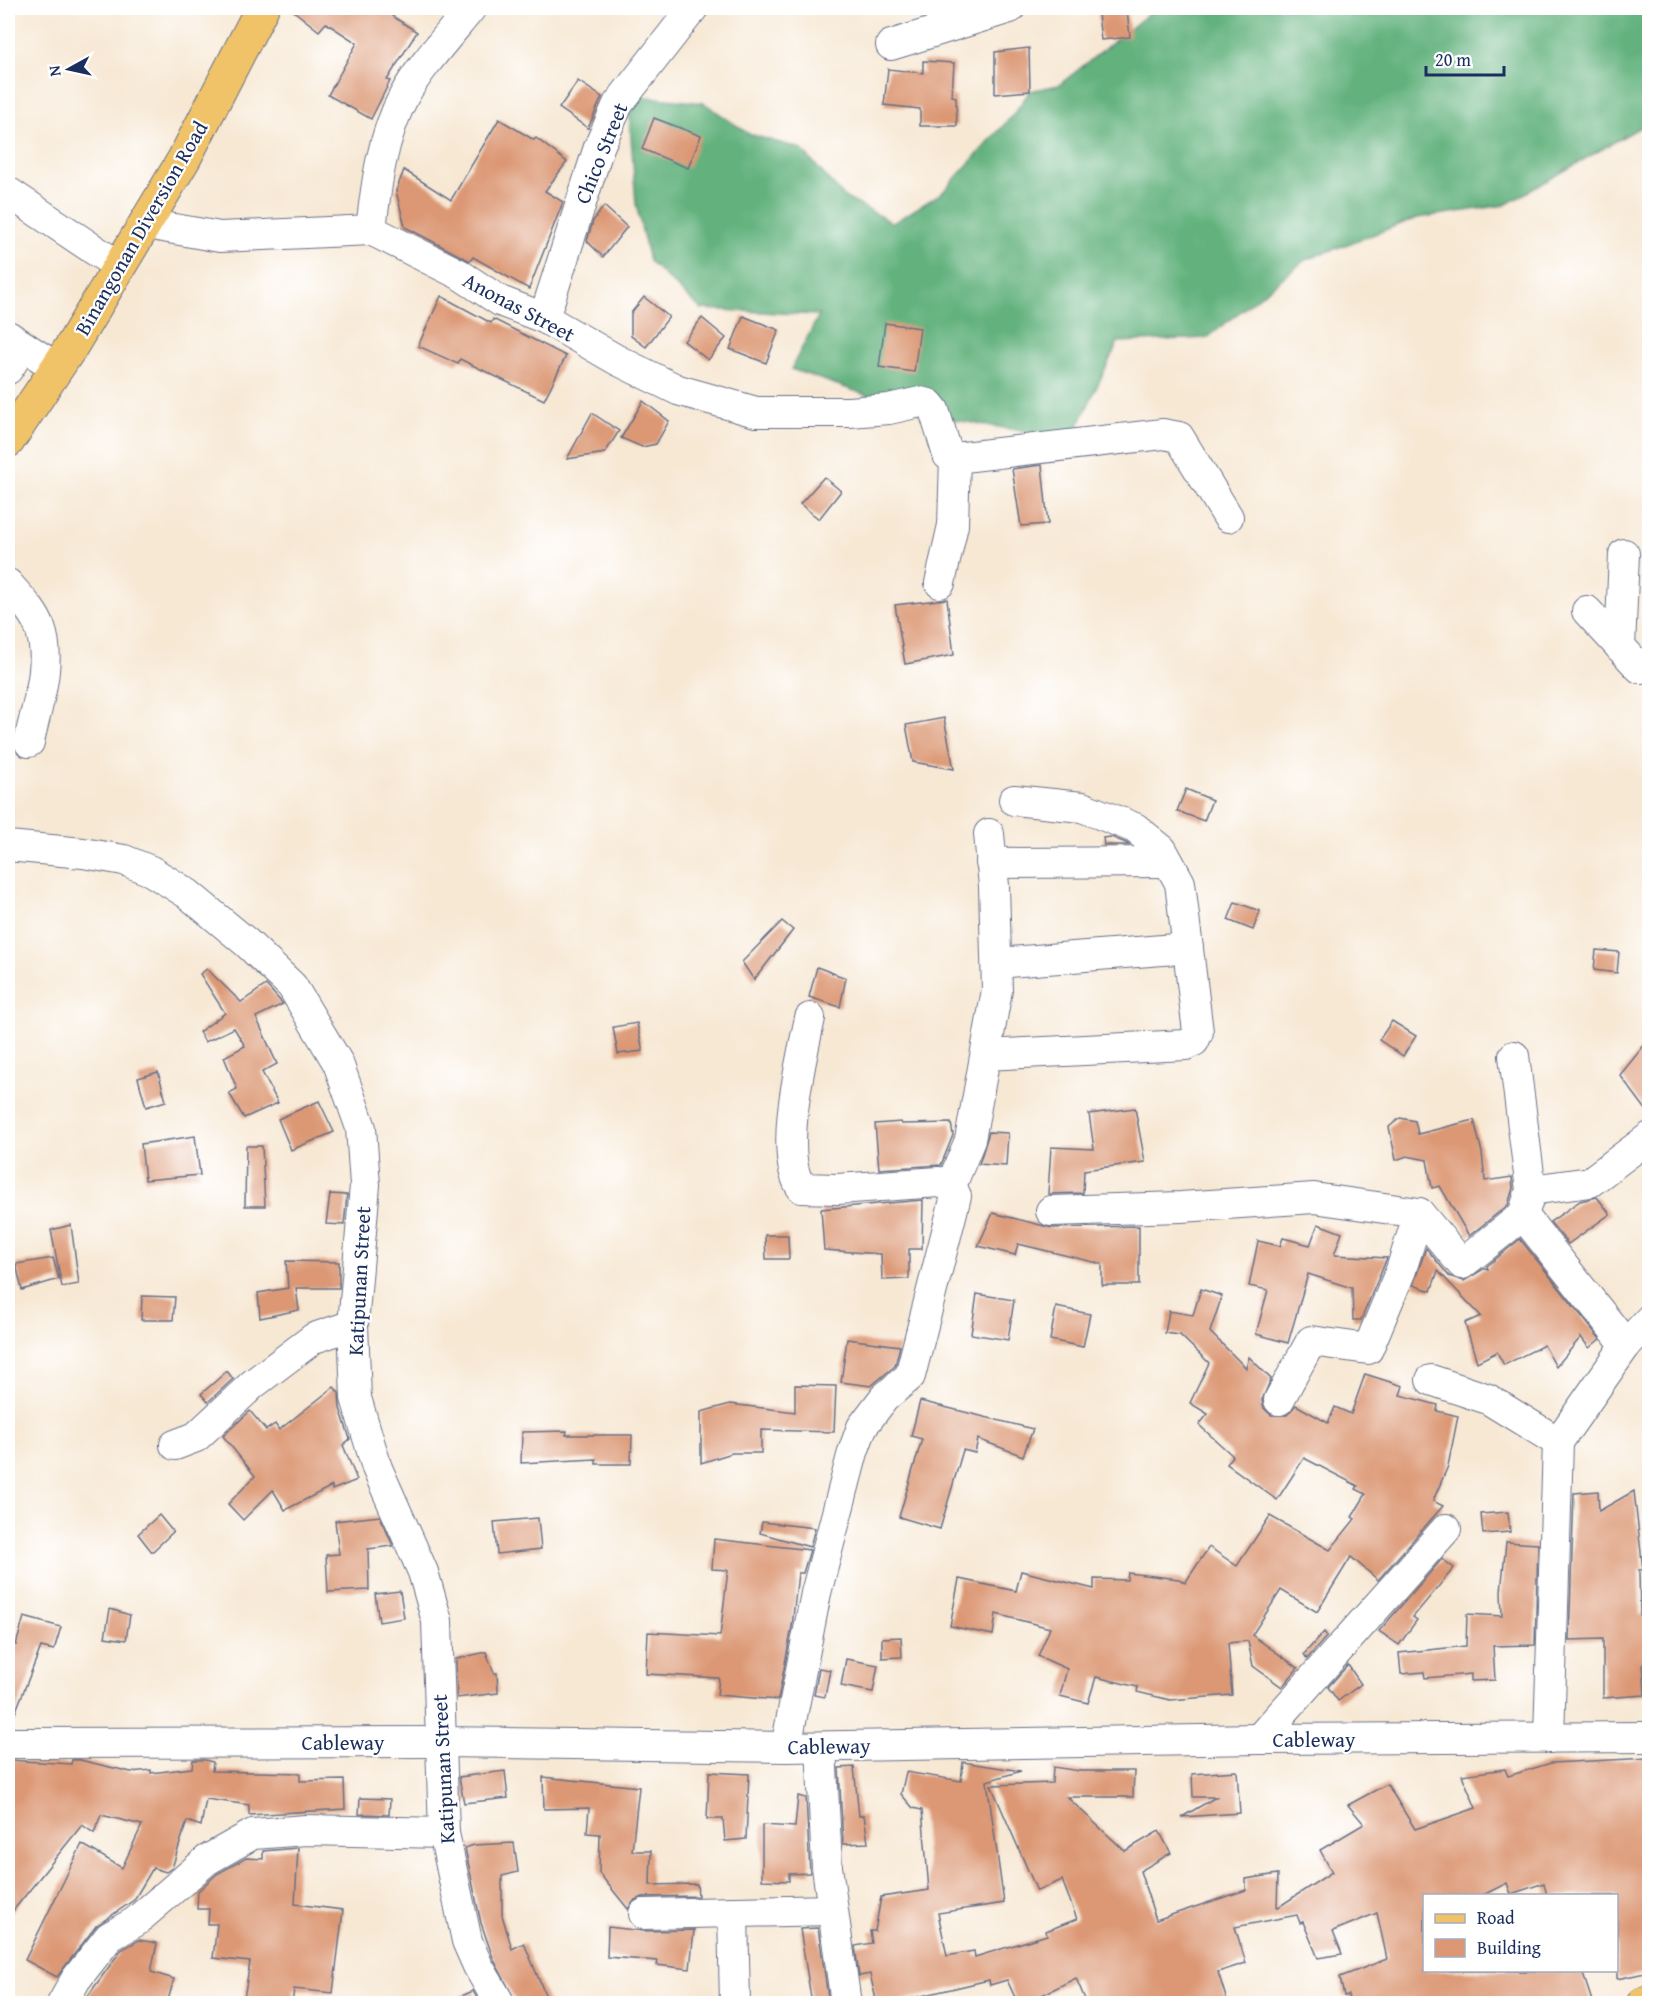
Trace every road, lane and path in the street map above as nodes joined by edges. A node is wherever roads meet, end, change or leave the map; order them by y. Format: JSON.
{"nodes":[{"id":1,"x":262,"y":8,"type":"edge"},
{"id":2,"x":471,"y":8,"type":"edge"},
{"id":3,"x":693,"y":8,"type":"edge"},
{"id":4,"x":1010,"y":8,"type":"edge"},
{"id":5,"x":891,"y":45,"type":"dead end"},
{"id":6,"x":8,"y":192,"type":"edge"},
{"id":7,"x":146,"y":224,"type":"junction"},
{"id":8,"x":370,"y":230,"type":"junction"},
{"id":9,"x":120,"y":267,"type":"junction"},
{"id":10,"x":544,"y":318,"type":"junction"},
{"id":11,"x":12,"y":350,"type":"edge"},
{"id":12,"x":57,"y":368,"type":"junction"},
{"id":13,"x":8,"y":441,"type":"edge"},
{"id":14,"x":955,"y":458,"type":"junction"},
{"id":15,"x":1228,"y":516,"type":"dead end"},
{"id":16,"x":1623,"y":554,"type":"dead end"},
{"id":17,"x":940,"y":583,"type":"dead end"},
{"id":18,"x":8,"y":584,"type":"edge"},
{"id":19,"x":1587,"y":611,"type":"dead end"},
{"id":20,"x":1620,"y":647,"type":"junction"},
{"id":21,"x":1650,"y":667,"type":"edge"},
{"id":22,"x":29,"y":742,"type":"dead end"},
{"id":23,"x":1014,"y":800,"type":"dead end"},
{"id":24,"x":8,"y":846,"type":"edge"},
{"id":25,"x":1168,"y":862,"type":"junction"},
{"id":26,"x":1188,"y":948,"type":"junction"},
{"id":27,"x":997,"y":963,"type":"junction"},
{"id":28,"x":810,"y":1017,"type":"dead end"},
{"id":29,"x":986,"y":1055,"type":"junction"},
{"id":30,"x":1514,"y":1056,"type":"dead end"},
{"id":31,"x":1650,"y":1137,"type":"edge"},
{"id":32,"x":951,"y":1186,"type":"junction"},
{"id":33,"x":1527,"y":1202,"type":"junction"},
{"id":34,"x":1051,"y":1211,"type":"dead end"},
{"id":35,"x":1419,"y":1213,"type":"junction"},
{"id":36,"x":1650,"y":1319,"type":"edge"},
{"id":37,"x":353,"y":1325,"type":"junction"},
{"id":38,"x":1626,"y":1345,"type":"junction"},
{"id":39,"x":1431,"y":1380,"type":"dead end"},
{"id":40,"x":1279,"y":1400,"type":"dead end"},
{"id":41,"x":1558,"y":1442,"type":"junction"},
{"id":42,"x":175,"y":1445,"type":"dead end"},
{"id":43,"x":1446,"y":1529,"type":"dead end"},
{"id":44,"x":1650,"y":1737,"type":"edge"},
{"id":45,"x":1549,"y":1738,"type":"junction"},
{"id":46,"x":1259,"y":1739,"type":"junction"},
{"id":47,"x":440,"y":1742,"type":"junction"},
{"id":48,"x":8,"y":1743,"type":"edge"},
{"id":49,"x":786,"y":1747,"type":"junction"},
{"id":50,"x":820,"y":1747,"type":"junction"},
{"id":51,"x":444,"y":1833,"type":"junction"},
{"id":52,"x":832,"y":1910,"type":"junction"},
{"id":53,"x":733,"y":1912,"type":"junction"},
{"id":54,"x":644,"y":1914,"type":"dead end"},
{"id":55,"x":1650,"y":2001,"type":"edge"},
{"id":56,"x":62,"y":2004,"type":"edge"},
{"id":57,"x":500,"y":2004,"type":"edge"},
{"id":58,"x":735,"y":2004,"type":"edge"},
{"id":59,"x":846,"y":2004,"type":"edge"},
{"id":60,"x":1643,"y":2004,"type":"edge"}],
"edges":[{"from":1,"to":7,"type":"main road","name":"Binangonan Diversion Road"},
{"from":2,"to":8,"type":"street"},
{"from":3,"to":10,"type":"street","name":"Chico Street"},
{"from":4,"to":5,"type":"street"},
{"from":6,"to":9,"type":"street"},
{"from":7,"to":8,"type":"street","name":"Anonas Street"},
{"from":7,"to":9,"type":"main road","name":"Binangonan Diversion Road"},
{"from":8,"to":10,"type":"street","name":"Anonas Street"},
{"from":9,"to":12,"type":"main road","name":"Binangonan Diversion Road"},
{"from":10,"to":14,"type":"street","name":"Anonas Street"},
{"from":11,"to":12,"type":"street"},
{"from":12,"to":13,"type":"main road","name":"Binangonan Diversion Road"},
{"from":14,"to":15,"type":"street"},
{"from":14,"to":17,"type":"street"},
{"from":16,"to":20,"type":"street"},
{"from":18,"to":22,"type":"street"},
{"from":19,"to":20,"type":"street"},
{"from":20,"to":21,"type":"street"},
{"from":23,"to":25,"type":"street"},
{"from":24,"to":37,"type":"street","name":"Katipunan Street"},
{"from":25,"to":26,"type":"street"},
{"from":25,"to":27,"type":"street"},
{"from":26,"to":27,"type":"street"},
{"from":26,"to":29,"type":"street"},
{"from":27,"to":29,"type":"street"},
{"from":28,"to":32,"type":"street"},
{"from":29,"to":32,"type":"street"},
{"from":30,"to":33,"type":"street"},
{"from":31,"to":33,"type":"street"},
{"from":32,"to":49,"type":"street"},
{"from":33,"to":35,"type":"street"},
{"from":33,"to":38,"type":"street"},
{"from":34,"to":35,"type":"street"},
{"from":35,"to":40,"type":"street"},
{"from":36,"to":38,"type":"street"},
{"from":37,"to":42,"type":"street"},
{"from":37,"to":47,"type":"street","name":"Katipunan Street"},
{"from":38,"to":41,"type":"street"},
{"from":39,"to":41,"type":"street"},
{"from":41,"to":45,"type":"street"},
{"from":43,"to":46,"type":"street"},
{"from":44,"to":45,"type":"street","name":"Cableway"},
{"from":45,"to":46,"type":"street","name":"Cableway"},
{"from":46,"to":50,"type":"street","name":"Cableway"},
{"from":47,"to":48,"type":"street","name":"Cableway"},
{"from":47,"to":49,"type":"street","name":"Cableway"},
{"from":47,"to":51,"type":"street","name":"Katipunan Street"},
{"from":49,"to":50,"type":"street","name":"Cableway"},
{"from":50,"to":52,"type":"street"},
{"from":51,"to":56,"type":"street"},
{"from":51,"to":57,"type":"street","name":"Katipunan Street"},
{"from":52,"to":53,"type":"street"},
{"from":52,"to":59,"type":"street"},
{"from":53,"to":54,"type":"street"},
{"from":53,"to":58,"type":"street"},
{"from":55,"to":60,"type":"main road"}]}
